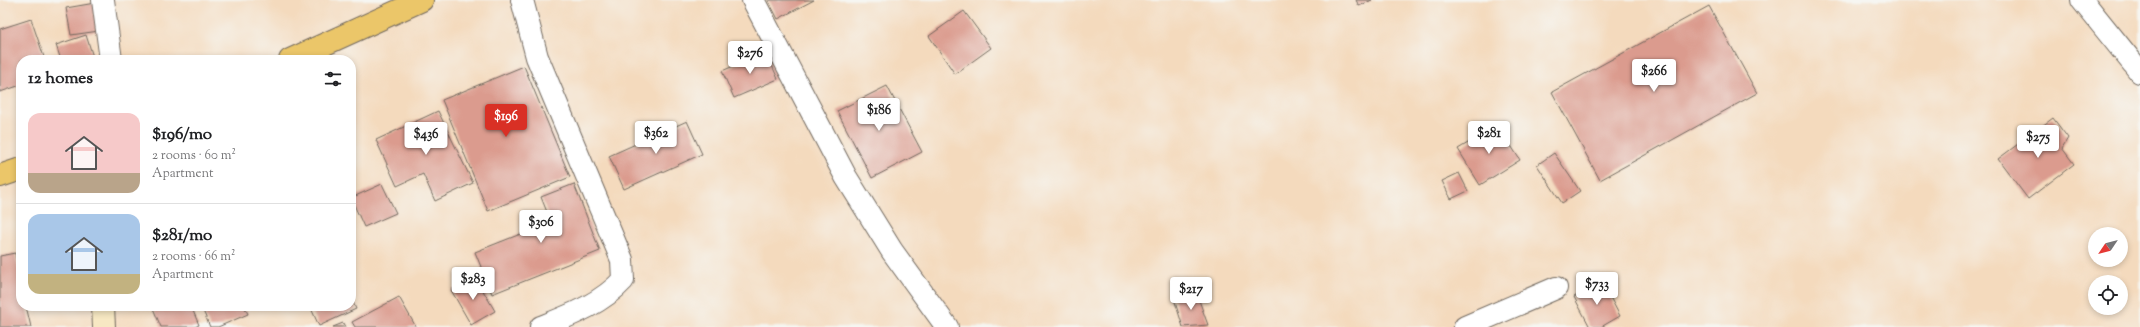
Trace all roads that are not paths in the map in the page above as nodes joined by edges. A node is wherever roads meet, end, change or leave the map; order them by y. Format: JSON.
{"nodes":[{"id":1,"x":103,"y":0,"type":"edge"},
{"id":2,"x":422,"y":0,"type":"edge"},
{"id":3,"x":522,"y":0,"type":"edge"},
{"id":4,"x":753,"y":0,"type":"edge"},
{"id":5,"x":2082,"y":0,"type":"edge"},
{"id":6,"x":110,"y":55,"type":"edge"},
{"id":7,"x":301,"y":55,"type":"edge"},
{"id":8,"x":2140,"y":72,"type":"edge"},
{"id":9,"x":16,"y":171,"type":"edge"},
{"id":10,"x":0,"y":176,"type":"edge"},
{"id":11,"x":1556,"y":288,"type":"dead end"},
{"id":12,"x":102,"y":311,"type":"edge"},
{"id":13,"x":104,"y":327,"type":"edge"},
{"id":14,"x":541,"y":327,"type":"edge"},
{"id":15,"x":947,"y":327,"type":"edge"},
{"id":16,"x":1465,"y":327,"type":"edge"}],
"edges":[{"from":1,"to":6,"type":"street"},
{"from":2,"to":7,"type":"main road"},
{"from":3,"to":14,"type":"street"},
{"from":4,"to":15,"type":"street"},
{"from":5,"to":8,"type":"street"},
{"from":9,"to":10,"type":"main road"},
{"from":11,"to":16,"type":"street"},
{"from":12,"to":13,"type":"street"}]}
